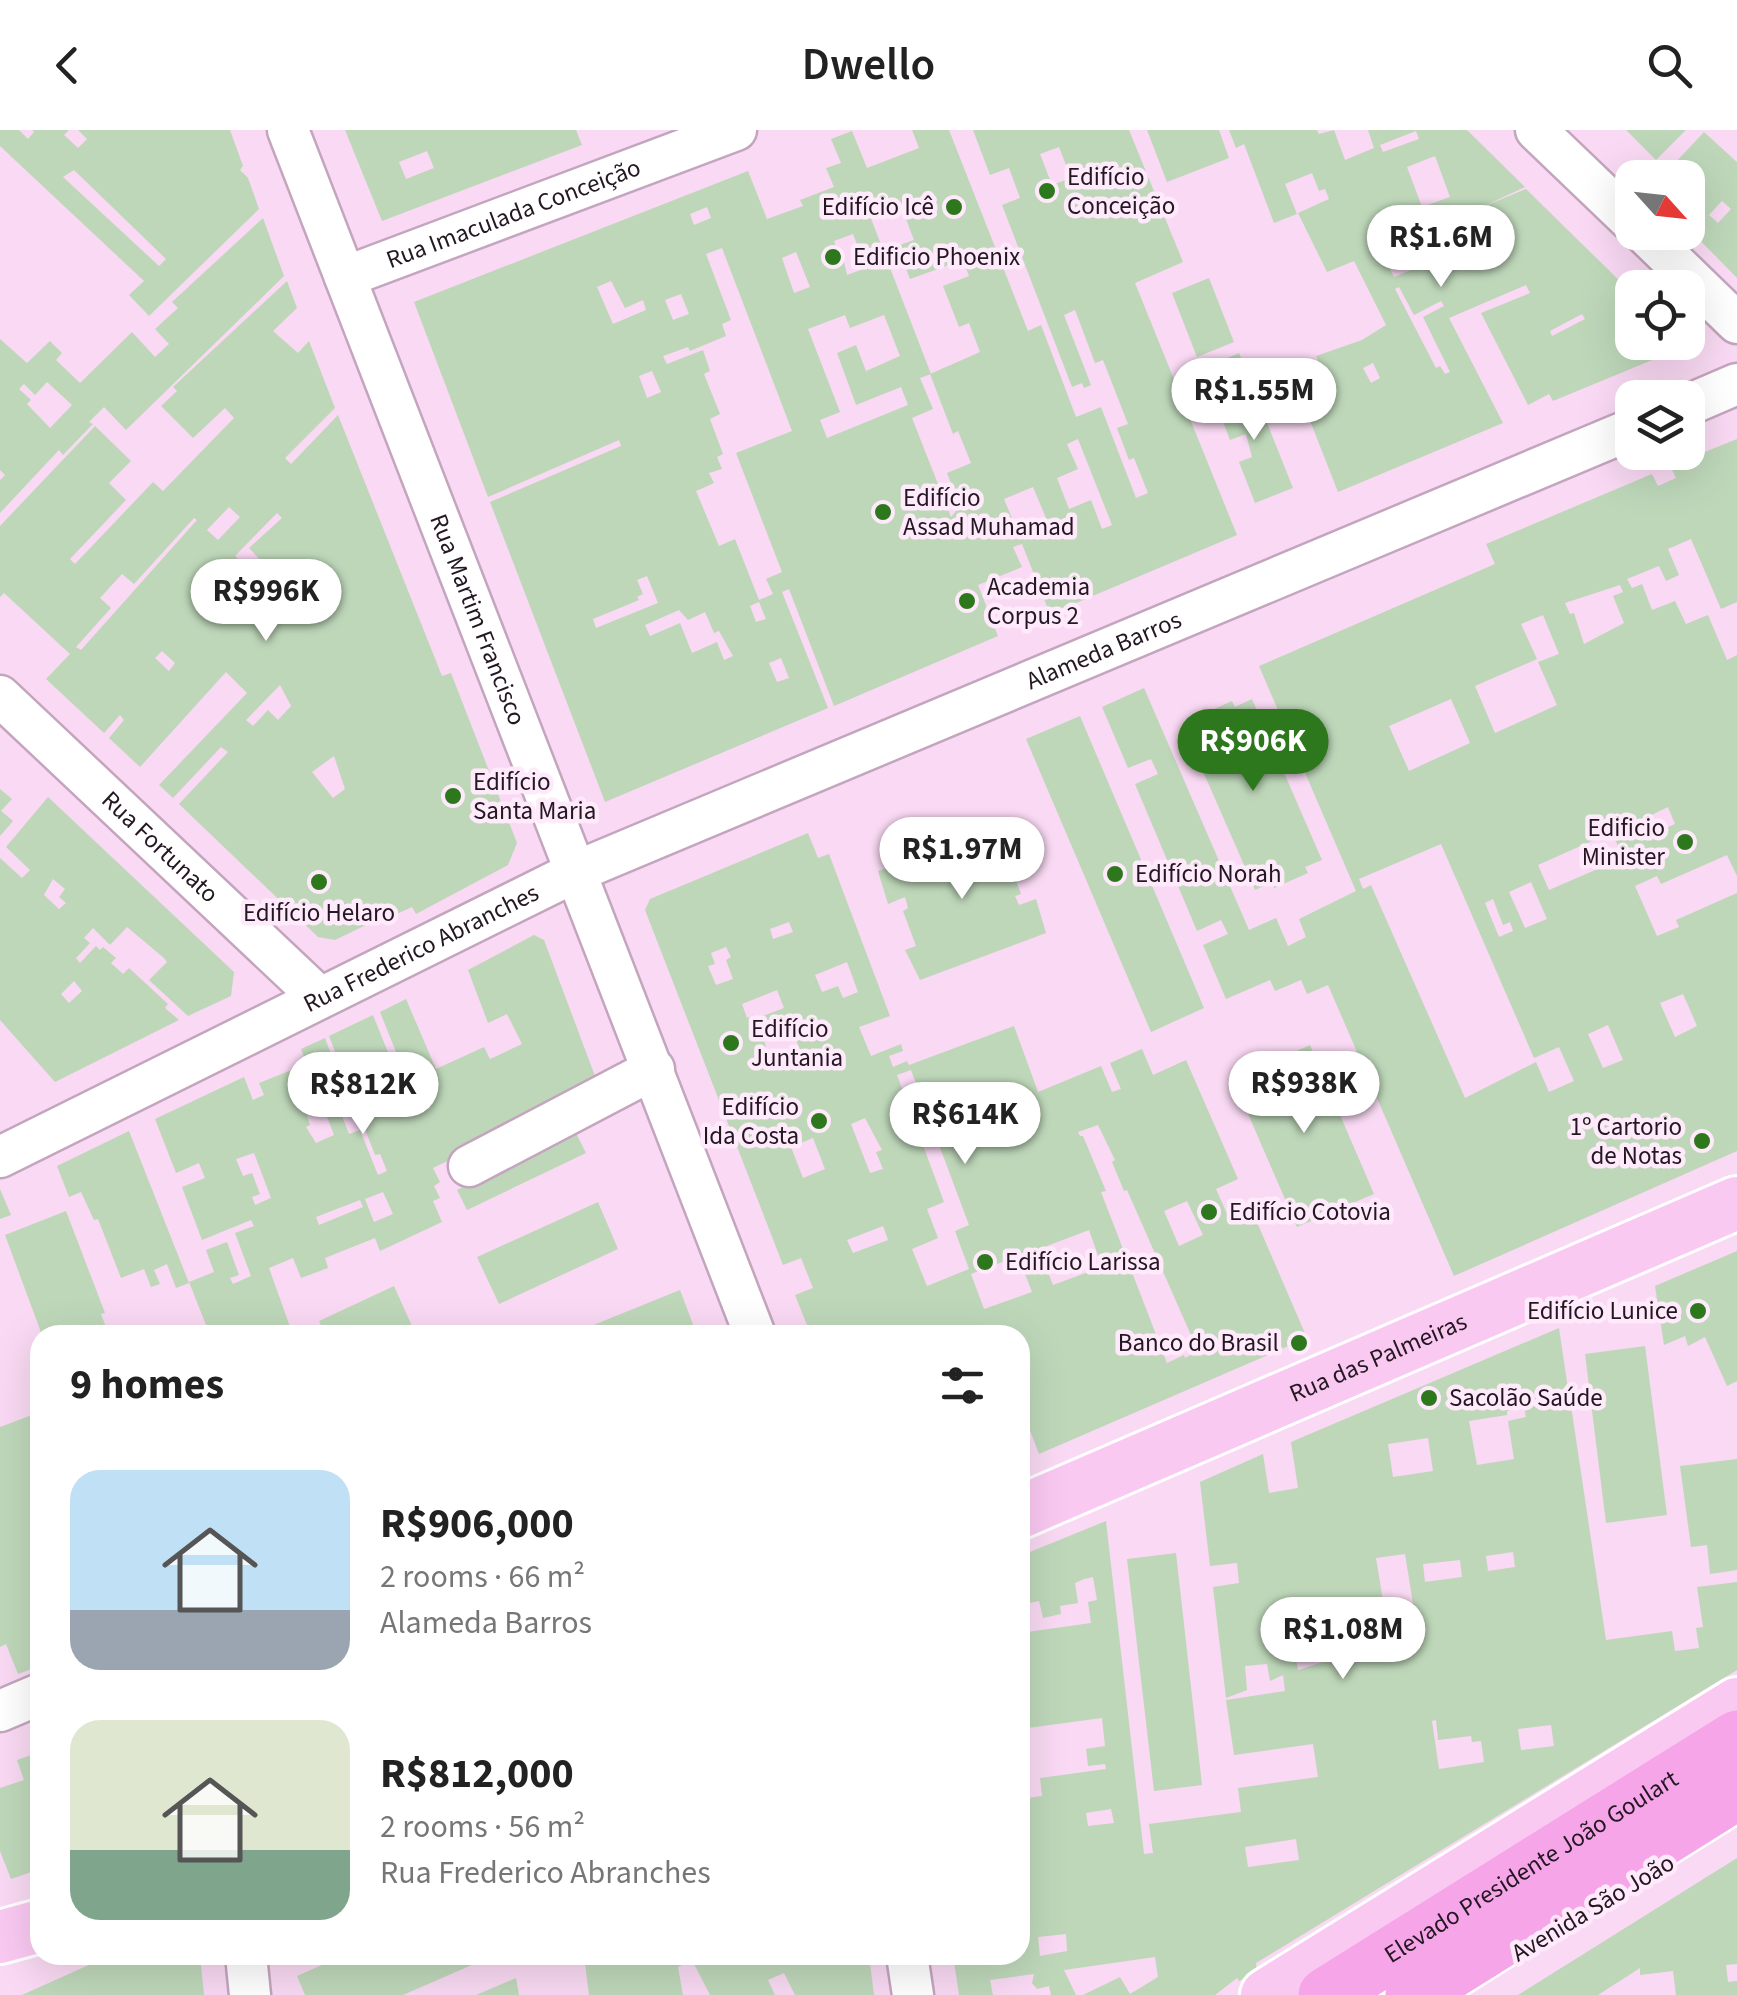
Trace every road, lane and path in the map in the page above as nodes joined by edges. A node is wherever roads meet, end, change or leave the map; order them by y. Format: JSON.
{"nodes":[{"id":1,"x":288,"y":130,"type":"edge"},
{"id":2,"x":736,"y":130,"type":"edge"},
{"id":3,"x":1536,"y":130,"type":"edge"},
{"id":4,"x":1615,"y":206,"type":"edge"},
{"id":5,"x":1662,"y":250,"type":"edge"},
{"id":6,"x":346,"y":277,"type":"junction"},
{"id":7,"x":1737,"y":323,"type":"edge"},
{"id":8,"x":1737,"y":384,"type":"edge"},
{"id":9,"x":1705,"y":398,"type":"edge"},
{"id":10,"x":1615,"y":435,"type":"edge"},
{"id":11,"x":0,"y":696,"type":"edge"},
{"id":12,"x":575,"y":872,"type":"junction"},
{"id":13,"x":319,"y":997,"type":"junction"},
{"id":14,"x":654,"y":1069,"type":"junction"},
{"id":15,"x":0,"y":1157,"type":"edge"},
{"id":16,"x":469,"y":1166,"type":"dead end"},
{"id":17,"x":1737,"y":1203,"type":"edge"},
{"id":18,"x":751,"y":1325,"type":"edge"},
{"id":19,"x":1030,"y":1508,"type":"edge"},
{"id":20,"x":30,"y":1698,"type":"edge"},
{"id":21,"x":1737,"y":1704,"type":"edge"},
{"id":22,"x":0,"y":1711,"type":"edge"},
{"id":23,"x":1737,"y":1738,"type":"edge"},
{"id":24,"x":1737,"y":1792,"type":"edge"},
{"id":25,"x":1737,"y":1820,"type":"edge"},
{"id":26,"x":30,"y":1929,"type":"edge"},
{"id":27,"x":0,"y":1937,"type":"edge"},
{"id":28,"x":247,"y":1965,"type":"edge"},
{"id":29,"x":908,"y":1965,"type":"edge"},
{"id":30,"x":250,"y":1995,"type":"edge"},
{"id":31,"x":913,"y":1995,"type":"edge"},
{"id":32,"x":1267,"y":1995,"type":"edge"},
{"id":33,"x":1326,"y":1995,"type":"edge"},
{"id":34,"x":1413,"y":1995,"type":"edge"},
{"id":35,"x":1448,"y":1995,"type":"edge"}],
"edges":[{"from":1,"to":6,"type":"street","name":"Rua Martim Francisco"},
{"from":2,"to":6,"type":"street","name":"Rua Imaculada Conceição"},
{"from":3,"to":4,"type":"street"},
{"from":5,"to":7,"type":"street"},
{"from":6,"to":12,"type":"street","name":"Rua Martim Francisco"},
{"from":8,"to":9,"type":"street"},
{"from":10,"to":12,"type":"street","name":"Alameda Barros"},
{"from":11,"to":13,"type":"street","name":"Rua Fortunato"},
{"from":12,"to":13,"type":"street","name":"Rua Frederico Abranches"},
{"from":12,"to":14,"type":"street","name":"Rua Martim Francisco"},
{"from":13,"to":15,"type":"street","name":"Rua Frederico Abranches"},
{"from":14,"to":16,"type":"street"},
{"from":14,"to":18,"type":"street","name":"Rua Martim Francisco"},
{"from":17,"to":19,"type":"main road","name":"Rua das Palmeiras"},
{"from":20,"to":22,"type":"street"},
{"from":21,"to":32,"type":"main road"},
{"from":23,"to":33,"type":"highway","name":"Elevado Presidente João Goulart"},
{"from":24,"to":34,"type":"highway","name":"Elevado Presidente João Goulart"},
{"from":25,"to":35,"type":"main road","name":"Avenida São João"},
{"from":26,"to":27,"type":"main road"},
{"from":28,"to":30,"type":"street"},
{"from":29,"to":31,"type":"street"}]}
